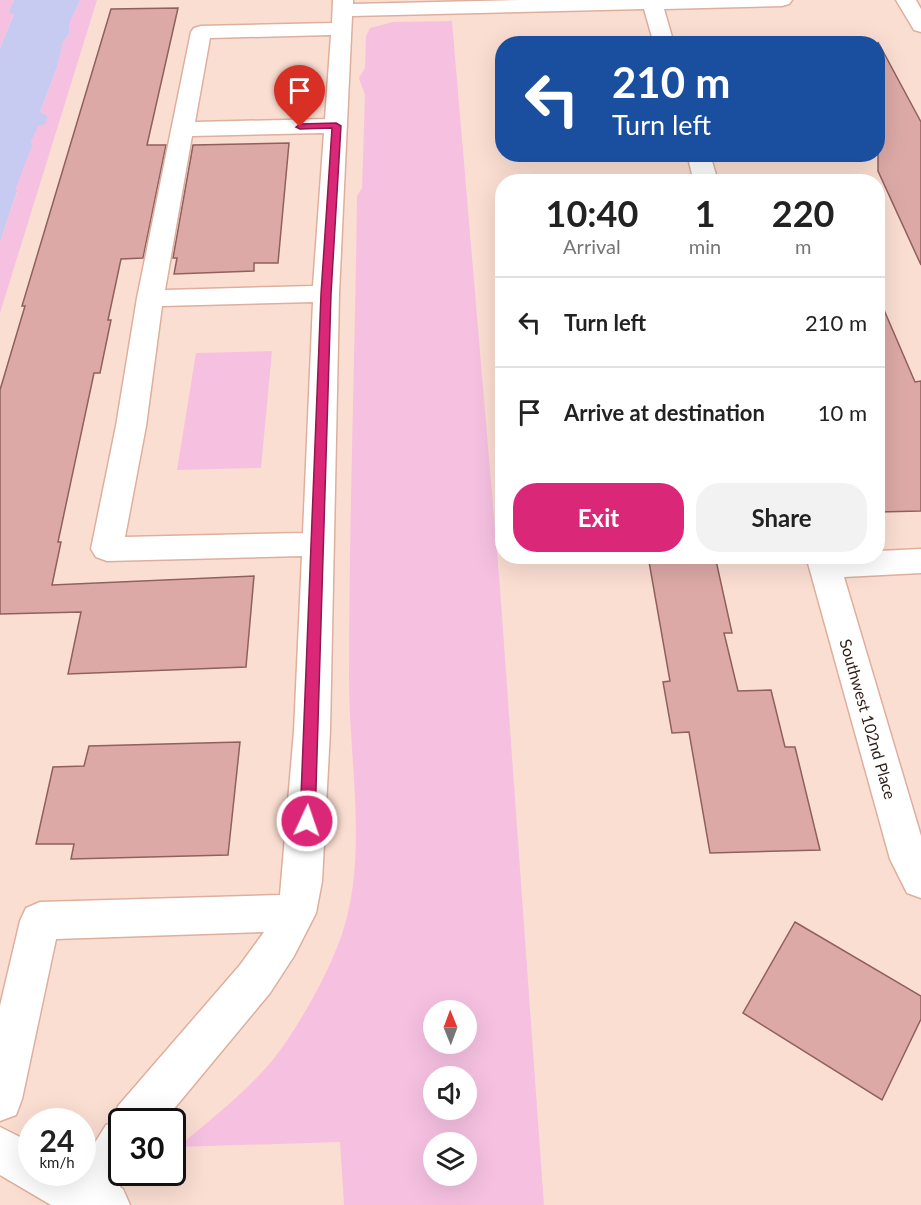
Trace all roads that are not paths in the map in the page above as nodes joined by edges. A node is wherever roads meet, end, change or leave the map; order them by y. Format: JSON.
{"nodes":[{"id":1,"x":782,"y":0,"type":"edge"},
{"id":2,"x":906,"y":0,"type":"edge"},
{"id":3,"x":551,"y":3,"type":"edge"},
{"id":4,"x":652,"y":3,"type":"junction"},
{"id":5,"x":343,"y":13,"type":"edge"},
{"id":6,"x":921,"y":26,"type":"edge"},
{"id":7,"x":662,"y":36,"type":"edge"},
{"id":8,"x":336,"y":126,"type":"junction"},
{"id":9,"x":182,"y":129,"type":"junction"},
{"id":10,"x":326,"y":294,"type":"junction"},
{"id":11,"x":150,"y":298,"type":"junction"},
{"id":12,"x":317,"y":544,"type":"junction"},
{"id":13,"x":885,"y":561,"type":"edge"},
{"id":14,"x":921,"y":561,"type":"edge"},
{"id":15,"x":824,"y":564,"type":"edge"},
{"id":16,"x":921,"y":880,"type":"edge"},
{"id":17,"x":296,"y":913,"type":"junction"},
{"id":18,"x":0,"y":1099,"type":"edge"},
{"id":19,"x":146,"y":1108,"type":"edge"},
{"id":20,"x":0,"y":1150,"type":"edge"},
{"id":21,"x":18,"y":1160,"type":"edge"},
{"id":22,"x":108,"y":1170,"type":"edge"},
{"id":23,"x":62,"y":1186,"type":"edge"},
{"id":24,"x":92,"y":1203,"type":"edge"}],
"edges":[{"from":1,"to":4,"type":"street"},
{"from":2,"to":6,"type":"street"},
{"from":3,"to":4,"type":"street"},
{"from":3,"to":5,"type":"street"},
{"from":4,"to":7,"type":"street"},
{"from":5,"to":8,"type":"street"},
{"from":5,"to":9,"type":"street"},
{"from":8,"to":9,"type":"street"},
{"from":8,"to":10,"type":"street"},
{"from":9,"to":11,"type":"street"},
{"from":10,"to":11,"type":"street"},
{"from":10,"to":12,"type":"street"},
{"from":11,"to":12,"type":"street"},
{"from":12,"to":17,"type":"street"},
{"from":13,"to":14,"type":"street"},
{"from":15,"to":16,"type":"street","name":"Southwest 102nd Place"},
{"from":17,"to":18,"type":"street"},
{"from":17,"to":19,"type":"street"},
{"from":20,"to":21,"type":"street"},
{"from":22,"to":24,"type":"street"},
{"from":23,"to":24,"type":"street"}]}
